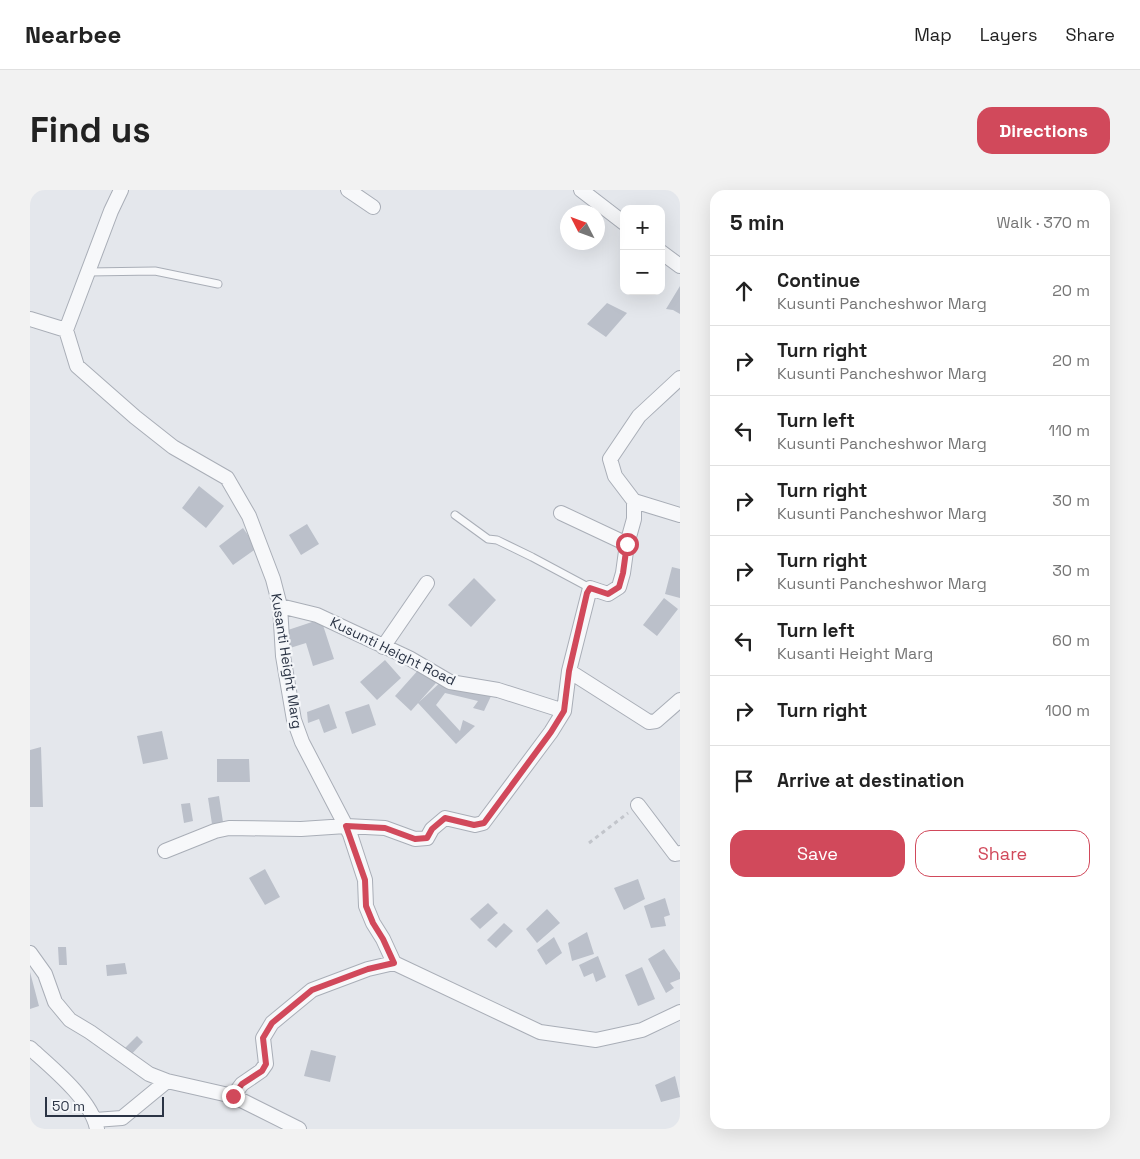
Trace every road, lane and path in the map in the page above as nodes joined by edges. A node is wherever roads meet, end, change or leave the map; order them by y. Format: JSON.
{"nodes":[{"id":1,"x":121,"y":190,"type":"edge"},
{"id":2,"x":348,"y":190,"type":"edge"},
{"id":3,"x":581,"y":190,"type":"edge"},
{"id":4,"x":373,"y":207,"type":"dead end"},
{"id":5,"x":620,"y":220,"type":"edge"},
{"id":6,"x":665,"y":255,"type":"edge"},
{"id":7,"x":680,"y":266,"type":"edge"},
{"id":8,"x":88,"y":272,"type":"junction"},
{"id":9,"x":218,"y":284,"type":"dead end"},
{"id":10,"x":30,"y":319,"type":"edge"},
{"id":11,"x":66,"y":330,"type":"junction"},
{"id":12,"x":680,"y":378,"type":"edge"},
{"id":13,"x":634,"y":501,"type":"junction"},
{"id":14,"x":562,"y":513,"type":"dead end"},
{"id":15,"x":455,"y":515,"type":"dead end"},
{"id":16,"x":680,"y":515,"type":"edge"},
{"id":17,"x":627,"y":544,"type":"junction"},
{"id":18,"x":426,"y":583,"type":"dead end"},
{"id":19,"x":590,"y":588,"type":"junction"},
{"id":20,"x":280,"y":606,"type":"junction"},
{"id":21,"x":383,"y":647,"type":"junction"},
{"id":22,"x":569,"y":671,"type":"junction"},
{"id":23,"x":680,"y":700,"type":"edge"},
{"id":24,"x":564,"y":711,"type":"junction"},
{"id":25,"x":638,"y":805,"type":"joint"},
{"id":26,"x":346,"y":826,"type":"junction"},
{"id":27,"x":589,"y":844,"type":"dead end"},
{"id":28,"x":165,"y":851,"type":"dead end"},
{"id":29,"x":680,"y":853,"type":"edge"},
{"id":30,"x":30,"y":953,"type":"edge"},
{"id":31,"x":394,"y":963,"type":"junction"},
{"id":32,"x":680,"y":1012,"type":"edge"},
{"id":33,"x":30,"y":1048,"type":"edge"},
{"id":34,"x":166,"y":1081,"type":"junction"},
{"id":35,"x":233,"y":1096,"type":"junction"},
{"id":36,"x":96,"y":1125,"type":"edge"},
{"id":37,"x":299,"y":1129,"type":"edge"}],
"edges":[{"from":1,"to":8,"type":"street"},
{"from":2,"to":4,"type":"street"},
{"from":3,"to":5,"type":"street"},
{"from":6,"to":7,"type":"street"},
{"from":8,"to":9,"type":"lane"},
{"from":8,"to":11,"type":"street"},
{"from":10,"to":11,"type":"street"},
{"from":11,"to":20,"type":"street","name":"Kusanti Height Marg"},
{"from":12,"to":13,"type":"street"},
{"from":13,"to":16,"type":"street"},
{"from":13,"to":17,"type":"street"},
{"from":14,"to":17,"type":"street"},
{"from":15,"to":19,"type":"lane"},
{"from":17,"to":19,"type":"street"},
{"from":18,"to":21,"type":"street"},
{"from":19,"to":22,"type":"street"},
{"from":20,"to":21,"type":"street","name":"Kusunti Height Road"},
{"from":20,"to":26,"type":"street","name":"Kusanti Height Marg"},
{"from":21,"to":24,"type":"street","name":"Kusunti Height Road"},
{"from":22,"to":23,"type":"street"},
{"from":22,"to":24,"type":"street"},
{"from":24,"to":26,"type":"street"},
{"from":25,"to":27,"type":"path"},
{"from":25,"to":29,"type":"street"},
{"from":26,"to":28,"type":"street"},
{"from":26,"to":31,"type":"street","name":"Kusanti Height Marg"},
{"from":30,"to":34,"type":"street"},
{"from":31,"to":32,"type":"street"},
{"from":31,"to":35,"type":"street"},
{"from":33,"to":36,"type":"street"},
{"from":34,"to":35,"type":"street"},
{"from":34,"to":36,"type":"street"},
{"from":35,"to":37,"type":"street"}]}
